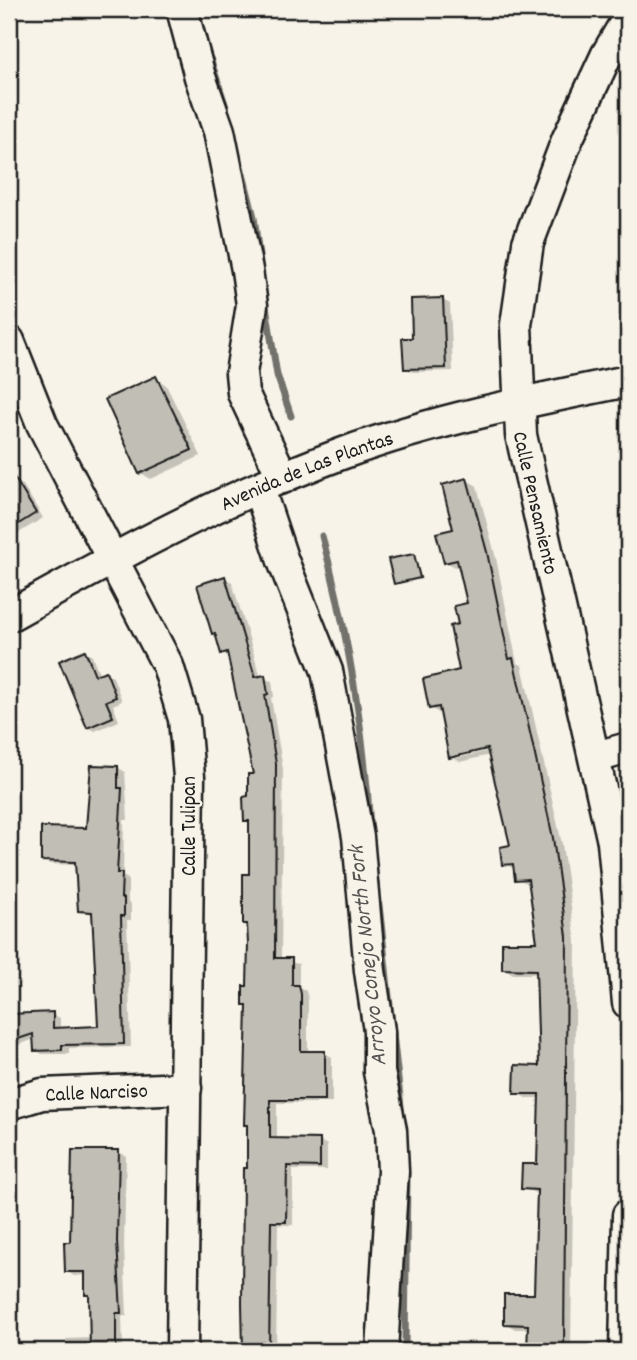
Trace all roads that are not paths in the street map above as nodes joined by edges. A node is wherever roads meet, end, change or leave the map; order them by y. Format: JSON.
{"nodes":[{"id":1,"x":182,"y":9,"type":"edge"},
{"id":2,"x":628,"y":18,"type":"edge"},
{"id":3,"x":9,"y":341,"type":"edge"},
{"id":4,"x":628,"y":381,"type":"edge"},
{"id":5,"x":518,"y":406,"type":"junction"},
{"id":6,"x":271,"y":483,"type":"junction"},
{"id":7,"x":113,"y":558,"type":"junction"},
{"id":8,"x":9,"y":616,"type":"edge"},
{"id":9,"x":628,"y":748,"type":"edge"},
{"id":10,"x":596,"y":757,"type":"junction"},
{"id":11,"x":628,"y":1003,"type":"edge"},
{"id":12,"x":186,"y":1087,"type":"junction"},
{"id":13,"x":9,"y":1104,"type":"edge"},
{"id":14,"x":628,"y":1215,"type":"edge"},
{"id":15,"x":182,"y":1351,"type":"edge"},
{"id":16,"x":382,"y":1351,"type":"edge"},
{"id":17,"x":625,"y":1351,"type":"edge"}],
"edges":[{"from":1,"to":6,"type":"street"},
{"from":2,"to":5,"type":"street","name":"Calle Pensamiento"},
{"from":3,"to":7,"type":"street","name":"Calle Tulipan"},
{"from":4,"to":5,"type":"street","name":"Avenida de Las Plantas"},
{"from":5,"to":6,"type":"street","name":"Avenida de Las Plantas"},
{"from":5,"to":10,"type":"street","name":"Calle Pensamiento"},
{"from":6,"to":7,"type":"street","name":"Avenida de Las Plantas"},
{"from":6,"to":16,"type":"street"},
{"from":7,"to":8,"type":"street","name":"Avenida de Las Plantas"},
{"from":7,"to":12,"type":"street","name":"Calle Tulipan"},
{"from":9,"to":10,"type":"street"},
{"from":10,"to":11,"type":"street","name":"Calle Pensamiento"},
{"from":12,"to":13,"type":"street","name":"Calle Narciso"},
{"from":12,"to":15,"type":"street","name":"Calle Tulipan"},
{"from":14,"to":17,"type":"street"}]}
